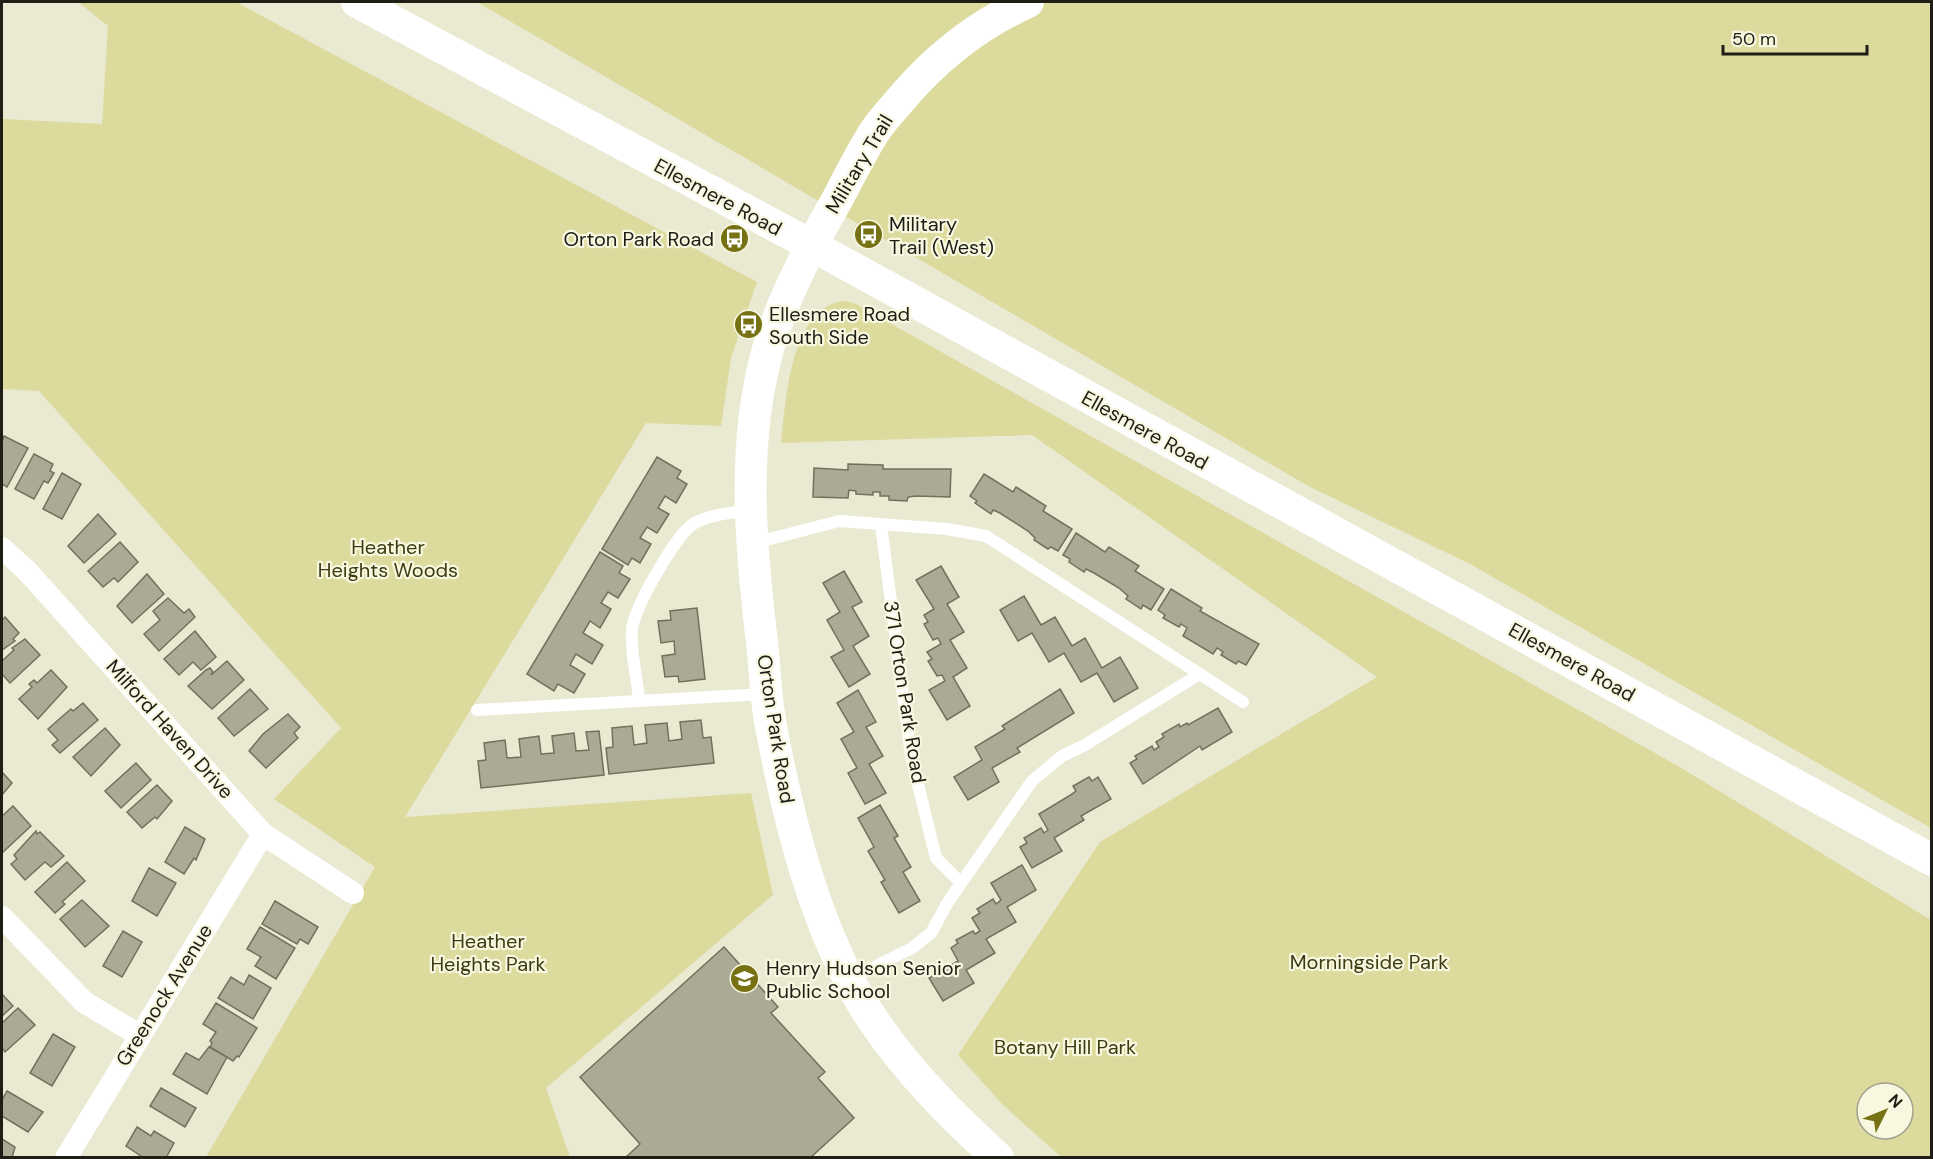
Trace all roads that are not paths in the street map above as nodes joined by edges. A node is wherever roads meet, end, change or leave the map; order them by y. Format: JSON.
{"nodes":[{"id":1,"x":357,"y":2,"type":"edge"},
{"id":2,"x":1028,"y":2,"type":"edge"},
{"id":3,"x":811,"y":245,"type":"junction"},
{"id":4,"x":752,"y":510,"type":"junction"},
{"id":5,"x":880,"y":525,"type":"junction"},
{"id":6,"x":754,"y":543,"type":"junction"},
{"id":7,"x":2,"y":548,"type":"edge"},
{"id":8,"x":1197,"y":675,"type":"junction"},
{"id":9,"x":766,"y":694,"type":"junction"},
{"id":10,"x":639,"y":699,"type":"junction"},
{"id":11,"x":1243,"y":702,"type":"dead end"},
{"id":12,"x":477,"y":710,"type":"dead end"},
{"id":13,"x":264,"y":834,"type":"junction"},
{"id":14,"x":1932,"y":860,"type":"edge"},
{"id":15,"x":961,"y":884,"type":"junction"},
{"id":16,"x":353,"y":893,"type":"dead end"},
{"id":17,"x":2,"y":917,"type":"edge"},
{"id":18,"x":850,"y":980,"type":"junction"},
{"id":19,"x":139,"y":1035,"type":"junction"},
{"id":20,"x":66,"y":1158,"type":"edge"},
{"id":21,"x":998,"y":1158,"type":"edge"}],
"edges":[{"from":1,"to":3,"type":"main road","name":"Ellesmere Road"},
{"from":2,"to":3,"type":"main road","name":"Military Trail"},
{"from":3,"to":4,"type":"main road","name":"Orton Park Road"},
{"from":3,"to":14,"type":"main road","name":"Ellesmere Road"},
{"from":4,"to":6,"type":"main road","name":"Orton Park Road"},
{"from":4,"to":10,"type":"lane"},
{"from":5,"to":6,"type":"lane"},
{"from":5,"to":8,"type":"lane"},
{"from":5,"to":15,"type":"lane","name":"371 Orton Park Road"},
{"from":6,"to":9,"type":"main road","name":"Orton Park Road"},
{"from":7,"to":13,"type":"street","name":"Milford Haven Drive"},
{"from":8,"to":11,"type":"lane"},
{"from":8,"to":15,"type":"lane"},
{"from":9,"to":10,"type":"lane"},
{"from":9,"to":18,"type":"main road","name":"Orton Park Road"},
{"from":10,"to":12,"type":"lane"},
{"from":13,"to":16,"type":"street","name":"Milford Haven Drive"},
{"from":13,"to":19,"type":"street","name":"Greenock Avenue"},
{"from":15,"to":18,"type":"lane"},
{"from":17,"to":19,"type":"street"},
{"from":18,"to":21,"type":"main road","name":"Orton Park Road"},
{"from":19,"to":20,"type":"street","name":"Greenock Avenue"}]}
